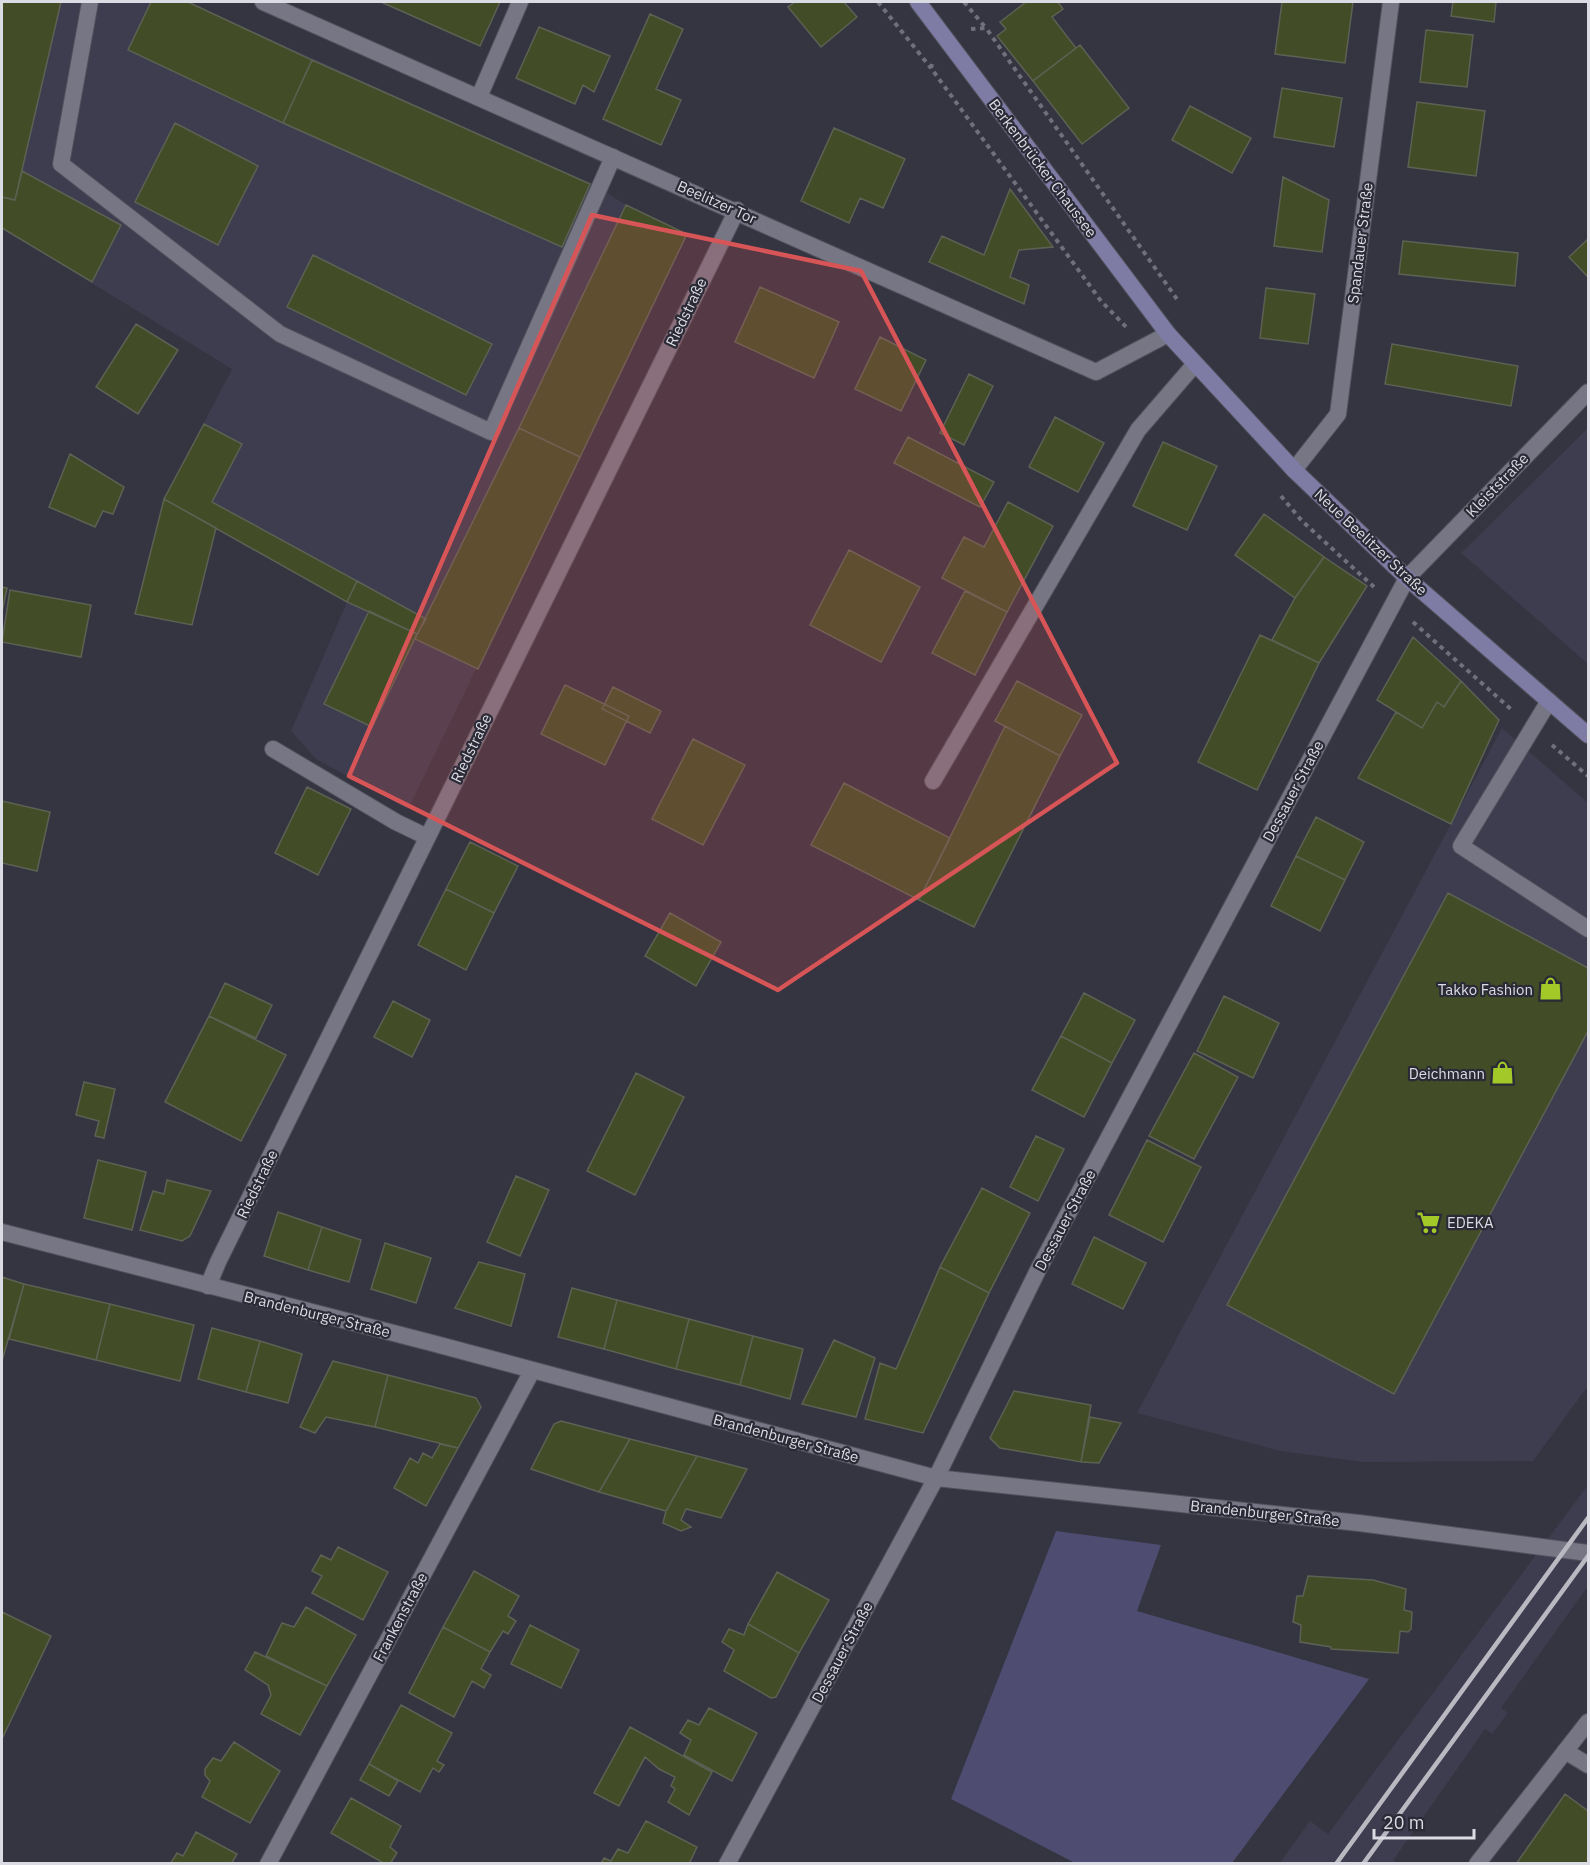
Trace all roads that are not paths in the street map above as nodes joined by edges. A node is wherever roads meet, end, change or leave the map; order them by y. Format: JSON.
{"nodes":[{"id":1,"x":90,"y":2,"type":"edge"},
{"id":2,"x":263,"y":2,"type":"edge"},
{"id":3,"x":520,"y":2,"type":"edge"},
{"id":4,"x":918,"y":2,"type":"edge"},
{"id":5,"x":1392,"y":2,"type":"edge"},
{"id":6,"x":478,"y":97,"type":"junction"},
{"id":7,"x":613,"y":157,"type":"junction"},
{"id":8,"x":737,"y":210,"type":"junction"},
{"id":9,"x":1167,"y":334,"type":"junction"},
{"id":10,"x":1195,"y":364,"type":"junction"},
{"id":11,"x":1588,"y":392,"type":"edge"},
{"id":12,"x":1294,"y":471,"type":"junction"},
{"id":13,"x":1407,"y":578,"type":"junction"},
{"id":14,"x":1549,"y":701,"type":"junction"},
{"id":15,"x":1588,"y":735,"type":"edge"},
{"id":16,"x":273,"y":749,"type":"dead end"},
{"id":17,"x":933,"y":781,"type":"dead end"},
{"id":18,"x":427,"y":837,"type":"junction"},
{"id":19,"x":1588,"y":929,"type":"edge"},
{"id":20,"x":2,"y":1232,"type":"edge"},
{"id":21,"x":208,"y":1286,"type":"junction"},
{"id":22,"x":532,"y":1371,"type":"junction"},
{"id":23,"x":936,"y":1478,"type":"junction"},
{"id":24,"x":1588,"y":1553,"type":"edge"},
{"id":25,"x":1588,"y":1722,"type":"edge"},
{"id":26,"x":1565,"y":1751,"type":"junction"},
{"id":27,"x":1588,"y":1765,"type":"edge"},
{"id":28,"x":268,"y":1863,"type":"edge"},
{"id":29,"x":727,"y":1863,"type":"edge"},
{"id":30,"x":1477,"y":1863,"type":"edge"}],
"edges":[{"from":1,"to":7,"type":"street"},
{"from":2,"to":6,"type":"street","name":"Beelitzer Tor"},
{"from":3,"to":6,"type":"street"},
{"from":4,"to":9,"type":"main road","name":"Berkenbrücker Chaussee"},
{"from":5,"to":12,"type":"street","name":"Spandauer Straße"},
{"from":6,"to":7,"type":"street","name":"Beelitzer Tor"},
{"from":7,"to":8,"type":"street","name":"Beelitzer Tor"},
{"from":8,"to":9,"type":"street","name":"Beelitzer Tor"},
{"from":8,"to":18,"type":"street","name":"Riedstraße"},
{"from":9,"to":10,"type":"main road","name":"Neue Beelitzer Straße"},
{"from":10,"to":12,"type":"main road","name":"Neue Beelitzer Straße"},
{"from":10,"to":17,"type":"street"},
{"from":11,"to":13,"type":"street","name":"Kleiststraße"},
{"from":12,"to":13,"type":"main road","name":"Neue Beelitzer Straße"},
{"from":13,"to":14,"type":"main road","name":"Neue Beelitzer Straße"},
{"from":13,"to":23,"type":"street","name":"Dessauer Straße"},
{"from":14,"to":15,"type":"main road","name":"Neue Beelitzer Straße"},
{"from":14,"to":19,"type":"street"},
{"from":16,"to":18,"type":"street"},
{"from":18,"to":21,"type":"street","name":"Riedstraße"},
{"from":20,"to":21,"type":"street","name":"Brandenburger Straße"},
{"from":21,"to":22,"type":"street","name":"Brandenburger Straße"},
{"from":22,"to":23,"type":"street","name":"Brandenburger Straße"},
{"from":22,"to":28,"type":"street","name":"Frankenstraße"},
{"from":23,"to":24,"type":"street","name":"Brandenburger Straße"},
{"from":23,"to":29,"type":"street","name":"Dessauer Straße"},
{"from":25,"to":26,"type":"street"},
{"from":26,"to":27,"type":"street"},
{"from":26,"to":30,"type":"street"}]}
